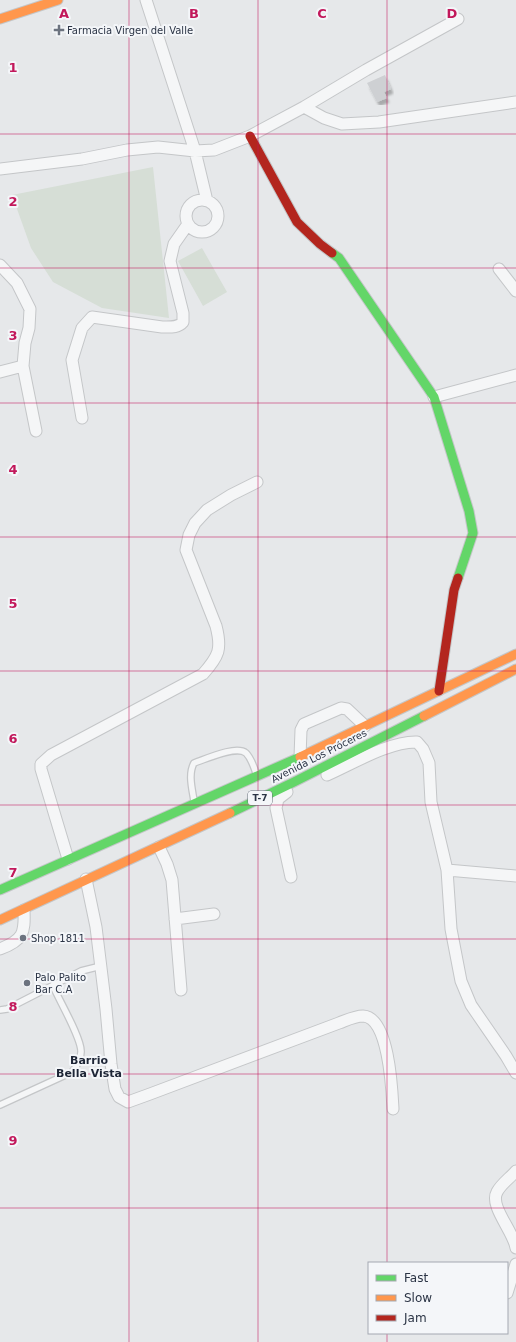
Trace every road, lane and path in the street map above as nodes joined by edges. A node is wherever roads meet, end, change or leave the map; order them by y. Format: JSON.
{"nodes":[{"id":1,"x":58,"y":0,"type":"edge"},
{"id":2,"x":146,"y":0,"type":"edge"},
{"id":3,"x":0,"y":19,"type":"edge"},
{"id":4,"x":458,"y":19,"type":"dead end"},
{"id":5,"x":516,"y":102,"type":"edge"},
{"id":6,"x":304,"y":107,"type":"junction"},
{"id":7,"x":250,"y":136,"type":"junction"},
{"id":8,"x":195,"y":151,"type":"junction"},
{"id":9,"x":0,"y":169,"type":"edge"},
{"id":10,"x":207,"y":201,"type":"junction"},
{"id":11,"x":188,"y":224,"type":"junction"},
{"id":12,"x":0,"y":265,"type":"edge"},
{"id":13,"x":499,"y":269,"type":"dead end"},
{"id":14,"x":516,"y":290,"type":"edge"},
{"id":15,"x":23,"y":366,"type":"junction"},
{"id":16,"x":0,"y":372,"type":"edge"},
{"id":17,"x":516,"y":375,"type":"edge"},
{"id":18,"x":434,"y":397,"type":"junction"},
{"id":19,"x":82,"y":418,"type":"dead end"},
{"id":20,"x":36,"y":430,"type":"dead end"},
{"id":21,"x":257,"y":482,"type":"dead end"},
{"id":22,"x":516,"y":654,"type":"edge"},
{"id":23,"x":516,"y":669,"type":"edge"},
{"id":24,"x":439,"y":691,"type":"junction"},
{"id":25,"x":365,"y":726,"type":"junction"},
{"id":26,"x":300,"y":757,"type":"junction"},
{"id":27,"x":257,"y":775,"type":"junction"},
{"id":28,"x":297,"y":782,"type":"junction"},
{"id":29,"x":194,"y":804,"type":"junction"},
{"id":30,"x":159,"y":847,"type":"junction"},
{"id":31,"x":68,"y":860,"type":"junction"},
{"id":32,"x":447,"y":870,"type":"junction"},
{"id":33,"x":516,"y":876,"type":"edge"},
{"id":34,"x":291,"y":877,"type":"dead end"},
{"id":35,"x":86,"y":879,"type":"junction"},
{"id":36,"x":0,"y":890,"type":"edge"},
{"id":37,"x":24,"y":910,"type":"junction"},
{"id":38,"x":214,"y":914,"type":"dead end"},
{"id":39,"x":175,"y":919,"type":"junction"},
{"id":40,"x":0,"y":920,"type":"edge"},
{"id":41,"x":0,"y":949,"type":"edge"},
{"id":42,"x":101,"y":966,"type":"junction"},
{"id":43,"x":53,"y":986,"type":"junction"},
{"id":44,"x":181,"y":990,"type":"dead end"},
{"id":45,"x":0,"y":1010,"type":"edge"},
{"id":46,"x":516,"y":1073,"type":"edge"},
{"id":47,"x":0,"y":1105,"type":"edge"},
{"id":48,"x":393,"y":1108,"type":"dead end"},
{"id":49,"x":516,"y":1171,"type":"edge"},
{"id":50,"x":516,"y":1248,"type":"edge"},
{"id":51,"x":516,"y":1264,"type":"edge"},
{"id":52,"x":508,"y":1290,"type":"edge"}],
"edges":[{"from":1,"to":3,"type":"main road"},
{"from":2,"to":8,"type":"street"},
{"from":4,"to":6,"type":"street"},
{"from":5,"to":6,"type":"street"},
{"from":6,"to":7,"type":"street"},
{"from":7,"to":8,"type":"street"},
{"from":7,"to":18,"type":"main road"},
{"from":8,"to":9,"type":"street"},
{"from":8,"to":10,"type":"street"},
{"from":10,"to":11,"type":"street"},
{"from":10,"to":11,"type":"street"},
{"from":11,"to":19,"type":"street"},
{"from":12,"to":15,"type":"street"},
{"from":13,"to":14,"type":"street"},
{"from":15,"to":16,"type":"street"},
{"from":15,"to":20,"type":"street"},
{"from":17,"to":18,"type":"street"},
{"from":18,"to":24,"type":"main road"},
{"from":21,"to":31,"type":"street"},
{"from":22,"to":24,"type":"main road","name":"Avenida Los Próceres","number":"T-7"},
{"from":23,"to":28,"type":"main road","name":"Avenida Los Próceres","number":"T-7"},
{"from":24,"to":25,"type":"main road","name":"Avenida Los Próceres","number":"T-7"},
{"from":25,"to":26,"type":"main road","name":"Avenida Los Próceres","number":"T-7"},
{"from":25,"to":26,"type":"street"},
{"from":26,"to":27,"type":"main road","name":"Avenida Los Próceres","number":"T-7"},
{"from":27,"to":29,"type":"main road","name":"Avenida Los Próceres","number":"T-7"},
{"from":27,"to":29,"type":"lane"},
{"from":28,"to":30,"type":"main road","name":"Avenida Los Próceres","number":"T-7"},
{"from":28,"to":32,"type":"street"},
{"from":28,"to":34,"type":"street"},
{"from":29,"to":31,"type":"main road","name":"Avenida Los Próceres","number":"T-7"},
{"from":30,"to":35,"type":"main road","name":"Avenida Los Próceres","number":"T-7"},
{"from":30,"to":39,"type":"street"},
{"from":31,"to":36,"type":"main road","name":"Avenida Los Próceres","number":"T-7"},
{"from":32,"to":33,"type":"street"},
{"from":32,"to":46,"type":"street"},
{"from":35,"to":37,"type":"main road","name":"Avenida Los Próceres","number":"T-7"},
{"from":35,"to":42,"type":"street"},
{"from":37,"to":40,"type":"main road","name":"Avenida Los Próceres","number":"T-7"},
{"from":37,"to":41,"type":"street"},
{"from":38,"to":39,"type":"street"},
{"from":39,"to":44,"type":"street"},
{"from":42,"to":43,"type":"lane"},
{"from":42,"to":48,"type":"street"},
{"from":43,"to":45,"type":"lane"},
{"from":43,"to":47,"type":"lane"},
{"from":49,"to":50,"type":"street"},
{"from":51,"to":52,"type":"street"}]}
